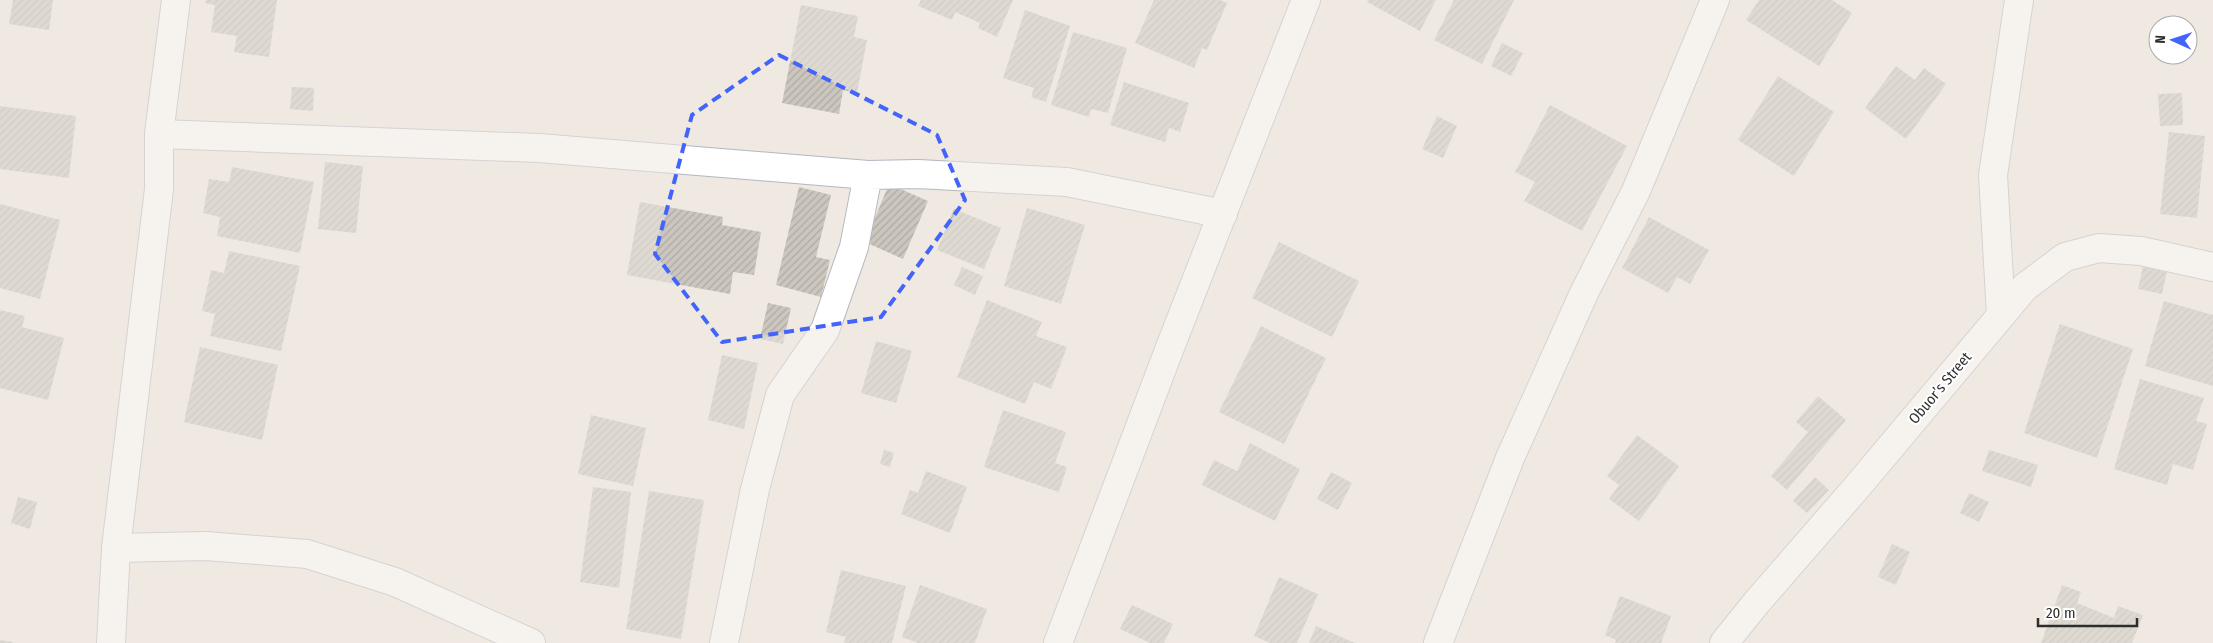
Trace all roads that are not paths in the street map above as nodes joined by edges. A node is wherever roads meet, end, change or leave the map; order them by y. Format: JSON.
{"nodes":[{"id":1,"x":176,"y":0,"type":"edge"},
{"id":2,"x":1306,"y":0,"type":"edge"},
{"id":3,"x":1716,"y":0,"type":"edge"},
{"id":4,"x":2019,"y":0,"type":"edge"},
{"id":5,"x":160,"y":134,"type":"junction"},
{"id":6,"x":868,"y":174,"type":"junction"},
{"id":7,"x":1223,"y":214,"type":"junction"},
{"id":8,"x":2213,"y":267,"type":"edge"},
{"id":9,"x":2001,"y":315,"type":"junction"},
{"id":10,"x":116,"y":548,"type":"junction"},
{"id":11,"x":111,"y":643,"type":"edge"},
{"id":12,"x":531,"y":643,"type":"edge"},
{"id":13,"x":724,"y":643,"type":"edge"},
{"id":14,"x":1058,"y":643,"type":"edge"},
{"id":15,"x":1438,"y":643,"type":"edge"},
{"id":16,"x":1724,"y":643,"type":"edge"}],
"edges":[{"from":1,"to":5,"type":"street"},
{"from":2,"to":7,"type":"street"},
{"from":3,"to":15,"type":"street"},
{"from":4,"to":9,"type":"street"},
{"from":5,"to":6,"type":"street"},
{"from":5,"to":10,"type":"street"},
{"from":6,"to":7,"type":"street"},
{"from":6,"to":13,"type":"street"},
{"from":7,"to":14,"type":"street"},
{"from":8,"to":9,"type":"street","name":"Obuor’s Street"},
{"from":9,"to":16,"type":"street","name":"Obuor’s Street"},
{"from":10,"to":11,"type":"street"},
{"from":10,"to":12,"type":"street"}]}
